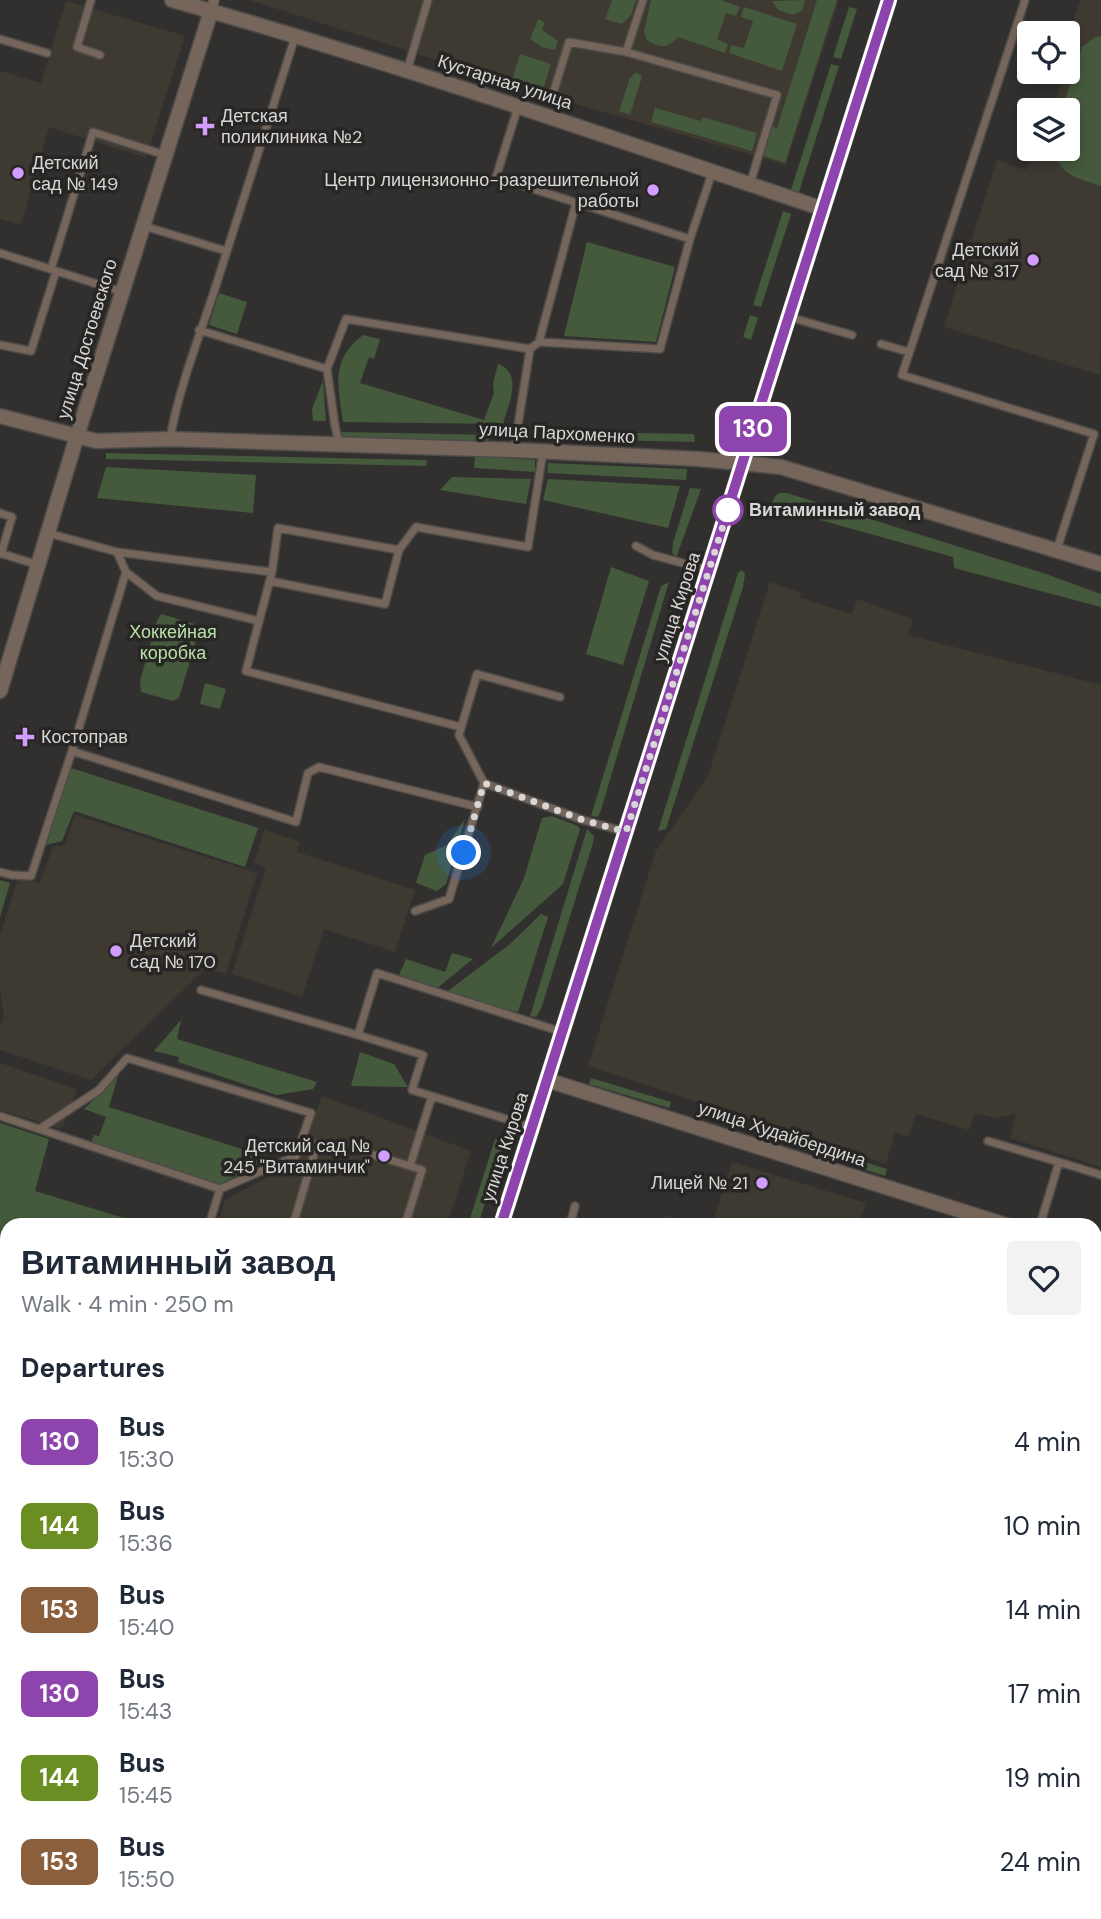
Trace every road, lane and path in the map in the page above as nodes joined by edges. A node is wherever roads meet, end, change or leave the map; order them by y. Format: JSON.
{"nodes":[{"id":1,"x":91,"y":0,"type":"edge"},
{"id":2,"x":172,"y":0,"type":"edge"},
{"id":3,"x":428,"y":0,"type":"edge"},
{"id":4,"x":643,"y":0,"type":"edge"},
{"id":5,"x":889,"y":0,"type":"edge"},
{"id":6,"x":1023,"y":1,"type":"edge"},
{"id":7,"x":212,"y":5,"type":"edge"},
{"id":8,"x":295,"y":37,"type":"junction"},
{"id":9,"x":0,"y":39,"type":"edge"},
{"id":10,"x":626,"y":52,"type":"junction"},
{"id":11,"x":47,"y":53,"type":"dead end"},
{"id":12,"x":100,"y":55,"type":"dead end"},
{"id":13,"x":407,"y":72,"type":"junction"},
{"id":14,"x":552,"y":97,"type":"dead end"},
{"id":15,"x":518,"y":106,"type":"junction"},
{"id":16,"x":165,"y":155,"type":"junction"},
{"id":17,"x":713,"y":170,"type":"junction"},
{"id":18,"x":750,"y":184,"type":"junction"},
{"id":19,"x":576,"y":203,"type":"junction"},
{"id":20,"x":823,"y":209,"type":"junction"},
{"id":21,"x":143,"y":226,"type":"junction"},
{"id":22,"x":690,"y":239,"type":"junction"},
{"id":23,"x":226,"y":251,"type":"junction"},
{"id":24,"x":0,"y":253,"type":"edge"},
{"id":25,"x":54,"y":270,"type":"junction"},
{"id":26,"x":122,"y":292,"type":"junction"},
{"id":27,"x":789,"y":317,"type":"junction"},
{"id":28,"x":199,"y":330,"type":"junction"},
{"id":29,"x":852,"y":335,"type":"dead end"},
{"id":30,"x":539,"y":342,"type":"junction"},
{"id":31,"x":881,"y":344,"type":"dead end"},
{"id":32,"x":0,"y":345,"type":"edge"},
{"id":33,"x":530,"y":349,"type":"junction"},
{"id":34,"x":909,"y":352,"type":"junction"},
{"id":35,"x":327,"y":369,"type":"junction"},
{"id":36,"x":0,"y":416,"type":"edge"},
{"id":37,"x":77,"y":436,"type":"junction"},
{"id":38,"x":1097,"y":436,"type":"edge"},
{"id":39,"x":170,"y":439,"type":"junction"},
{"id":40,"x":340,"y":445,"type":"junction"},
{"id":41,"x":514,"y":450,"type":"junction"},
{"id":42,"x":543,"y":452,"type":"junction"},
{"id":43,"x":743,"y":463,"type":"junction"},
{"id":44,"x":0,"y":513,"type":"edge"},
{"id":45,"x":48,"y":533,"type":"junction"},
{"id":46,"x":636,"y":546,"type":"dead end"},
{"id":47,"x":399,"y":550,"type":"junction"},
{"id":48,"x":1057,"y":550,"type":"junction"},
{"id":49,"x":117,"y":552,"type":"junction"},
{"id":50,"x":0,"y":553,"type":"edge"},
{"id":51,"x":1101,"y":564,"type":"edge"},
{"id":52,"x":38,"y":565,"type":"junction"},
{"id":53,"x":709,"y":570,"type":"junction"},
{"id":54,"x":126,"y":572,"type":"junction"},
{"id":55,"x":272,"y":572,"type":"junction"},
{"id":56,"x":270,"y":581,"type":"junction"},
{"id":57,"x":259,"y":621,"type":"junction"},
{"id":58,"x":4,"y":661,"type":"edge"},
{"id":59,"x":0,"y":691,"type":"edge"},
{"id":60,"x":560,"y":696,"type":"dead end"},
{"id":61,"x":461,"y":727,"type":"junction"},
{"id":62,"x":72,"y":751,"type":"junction"},
{"id":63,"x":484,"y":783,"type":"junction"},
{"id":64,"x":478,"y":807,"type":"junction"},
{"id":65,"x":626,"y":832,"type":"junction"},
{"id":66,"x":0,"y":872,"type":"edge"},
{"id":67,"x":415,"y":911,"type":"dead end"},
{"id":68,"x":201,"y":990,"type":"dead end"},
{"id":69,"x":562,"y":1032,"type":"junction"},
{"id":70,"x":358,"y":1035,"type":"junction"},
{"id":71,"x":547,"y":1080,"type":"junction"},
{"id":72,"x":432,"y":1096,"type":"junction"},
{"id":73,"x":0,"y":1116,"type":"edge"},
{"id":74,"x":532,"y":1127,"type":"junction"},
{"id":75,"x":41,"y":1128,"type":"junction"},
{"id":76,"x":988,"y":1141,"type":"dead end"},
{"id":77,"x":317,"y":1144,"type":"dead end"},
{"id":78,"x":364,"y":1152,"type":"dead end"},
{"id":79,"x":1059,"y":1162,"type":"junction"},
{"id":80,"x":410,"y":1166,"type":"junction"},
{"id":81,"x":1101,"y":1175,"type":"edge"},
{"id":82,"x":220,"y":1189,"type":"junction"},
{"id":83,"x":575,"y":1206,"type":"dead end"},
{"id":84,"x":211,"y":1218,"type":"edge"},
{"id":85,"x":295,"y":1218,"type":"edge"},
{"id":86,"x":407,"y":1218,"type":"edge"},
{"id":87,"x":503,"y":1218,"type":"edge"},
{"id":88,"x":572,"y":1218,"type":"edge"},
{"id":89,"x":984,"y":1218,"type":"edge"},
{"id":90,"x":1042,"y":1218,"type":"edge"}],
"edges":[{"from":1,"to":12,"type":"lane"},
{"from":2,"to":7,"type":"street","name":"Кустарная улица"},
{"from":3,"to":13,"type":"lane"},
{"from":4,"to":10,"type":"lane"},
{"from":5,"to":20,"type":"street","name":"улица Кирова"},
{"from":6,"to":34,"type":"lane"},
{"from":7,"to":8,"type":"street","name":"Кустарная улица"},
{"from":7,"to":16,"type":"street","name":"улица Достоевского"},
{"from":8,"to":13,"type":"street","name":"Кустарная улица"},
{"from":8,"to":23,"type":"lane"},
{"from":9,"to":11,"type":"lane"},
{"from":10,"to":14,"type":"lane"},
{"from":10,"to":18,"type":"lane"},
{"from":13,"to":15,"type":"street","name":"Кустарная улица"},
{"from":15,"to":17,"type":"street","name":"Кустарная улица"},
{"from":15,"to":19,"type":"lane"},
{"from":16,"to":21,"type":"street","name":"улица Достоевского"},
{"from":16,"to":25,"type":"lane"},
{"from":17,"to":18,"type":"street","name":"Кустарная улица"},
{"from":17,"to":22,"type":"lane"},
{"from":18,"to":20,"type":"street","name":"Кустарная улица"},
{"from":19,"to":22,"type":"lane"},
{"from":19,"to":30,"type":"lane"},
{"from":20,"to":27,"type":"street","name":"улица Кирова"},
{"from":21,"to":23,"type":"lane"},
{"from":21,"to":26,"type":"street","name":"улица Достоевского"},
{"from":22,"to":30,"type":"lane"},
{"from":23,"to":28,"type":"lane"},
{"from":24,"to":25,"type":"lane"},
{"from":25,"to":26,"type":"lane"},
{"from":25,"to":32,"type":"lane"},
{"from":26,"to":37,"type":"street","name":"улица Достоевского"},
{"from":27,"to":29,"type":"lane"},
{"from":27,"to":43,"type":"street","name":"улица Кирова"},
{"from":28,"to":35,"type":"lane"},
{"from":28,"to":39,"type":"lane"},
{"from":30,"to":33,"type":"lane"},
{"from":31,"to":34,"type":"lane"},
{"from":33,"to":35,"type":"lane"},
{"from":33,"to":41,"type":"lane"},
{"from":34,"to":38,"type":"lane"},
{"from":35,"to":40,"type":"lane"},
{"from":36,"to":37,"type":"street","name":"улица Пархоменко"},
{"from":37,"to":39,"type":"street","name":"улица Пархоменко"},
{"from":37,"to":45,"type":"street","name":"улица Достоевского"},
{"from":38,"to":48,"type":"lane"},
{"from":39,"to":40,"type":"street","name":"улица Пархоменко"},
{"from":40,"to":41,"type":"street","name":"улица Пархоменко"},
{"from":41,"to":42,"type":"street","name":"улица Пархоменко"},
{"from":42,"to":43,"type":"street","name":"улица Пархоменко"},
{"from":42,"to":47,"type":"lane"},
{"from":43,"to":48,"type":"street","name":"улица Пархоменко"},
{"from":43,"to":53,"type":"street","name":"улица Кирова"},
{"from":44,"to":50,"type":"lane"},
{"from":45,"to":49,"type":"lane"},
{"from":45,"to":52,"type":"street","name":"улица Достоевского"},
{"from":46,"to":53,"type":"lane"},
{"from":47,"to":55,"type":"lane"},
{"from":47,"to":56,"type":"lane"},
{"from":48,"to":51,"type":"street","name":"улица Пархоменко"},
{"from":49,"to":54,"type":"lane"},
{"from":49,"to":55,"type":"lane"},
{"from":50,"to":52,"type":"lane"},
{"from":52,"to":58,"type":"street","name":"улица Достоевского"},
{"from":53,"to":65,"type":"street","name":"улица Кирова"},
{"from":54,"to":57,"type":"lane"},
{"from":54,"to":62,"type":"lane"},
{"from":55,"to":56,"type":"lane"},
{"from":56,"to":57,"type":"lane"},
{"from":57,"to":61,"type":"lane"},
{"from":58,"to":59,"type":"street","name":"улица Достоевского"},
{"from":60,"to":61,"type":"lane"},
{"from":61,"to":63,"type":"lane"},
{"from":62,"to":64,"type":"lane"},
{"from":62,"to":66,"type":"lane"},
{"from":63,"to":64,"type":"lane"},
{"from":63,"to":65,"type":"lane"},
{"from":64,"to":67,"type":"lane"},
{"from":65,"to":69,"type":"street","name":"улица Кирова"},
{"from":68,"to":70,"type":"lane"},
{"from":69,"to":70,"type":"lane"},
{"from":69,"to":71,"type":"street","name":"улица Кирова"},
{"from":70,"to":72,"type":"lane"},
{"from":71,"to":74,"type":"street","name":"улица Кирова"},
{"from":71,"to":89,"type":"street","name":"улица Худайбердина"},
{"from":72,"to":74,"type":"lane"},
{"from":72,"to":80,"type":"lane"},
{"from":73,"to":75,"type":"lane"},
{"from":74,"to":87,"type":"street","name":"улица Кирова"},
{"from":75,"to":82,"type":"lane"},
{"from":75,"to":82,"type":"lane"},
{"from":76,"to":79,"type":"lane"},
{"from":77,"to":85,"type":"lane"},
{"from":78,"to":80,"type":"lane"},
{"from":79,"to":81,"type":"lane"},
{"from":79,"to":90,"type":"lane"},
{"from":80,"to":86,"type":"lane"},
{"from":82,"to":84,"type":"lane"},
{"from":83,"to":88,"type":"lane"}]}
